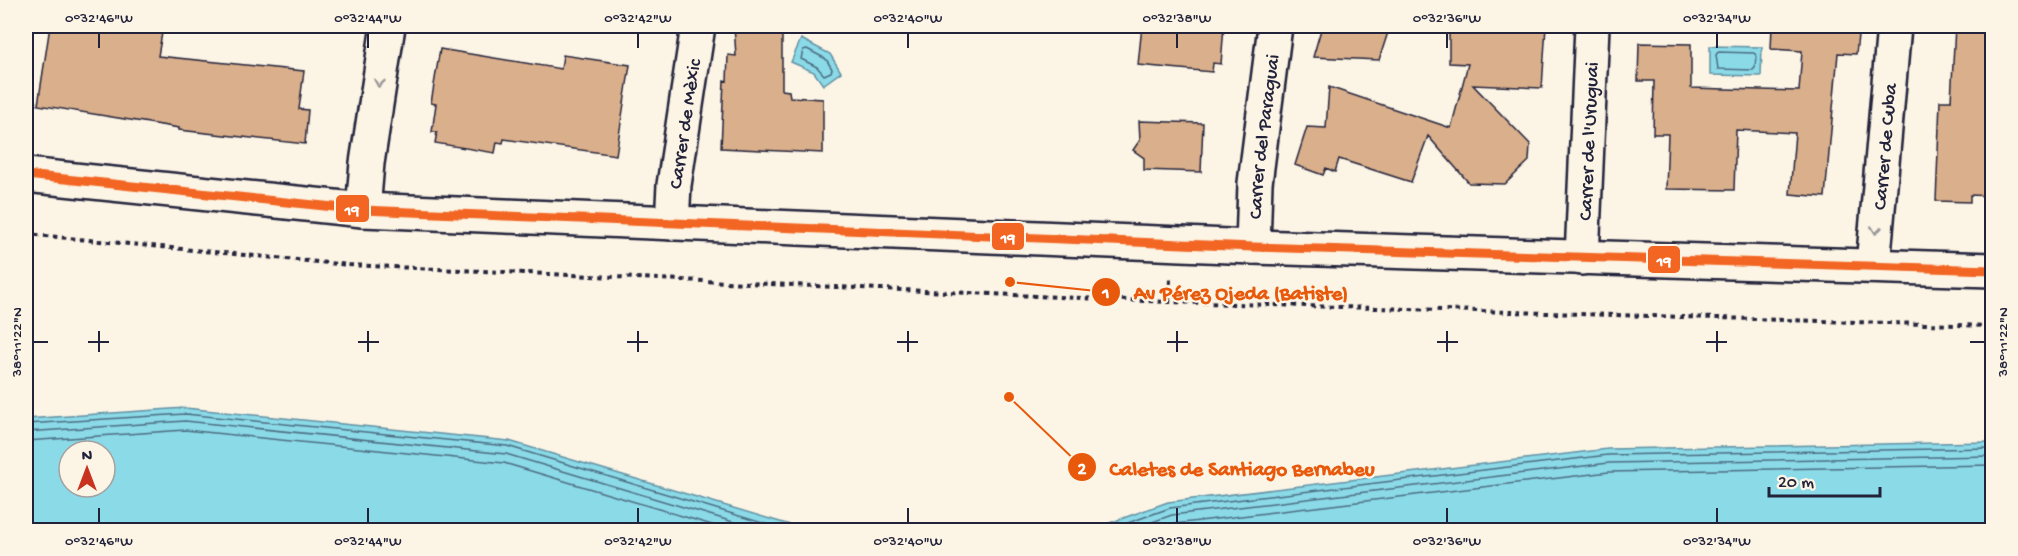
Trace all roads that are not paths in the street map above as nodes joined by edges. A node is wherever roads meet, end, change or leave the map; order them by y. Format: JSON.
{"nodes":[{"id":1,"x":388,"y":26,"type":"edge"},
{"id":2,"x":698,"y":26,"type":"edge"},
{"id":3,"x":1275,"y":26,"type":"edge"},
{"id":4,"x":1592,"y":26,"type":"edge"},
{"id":5,"x":1894,"y":26,"type":"edge"},
{"id":6,"x":26,"y":175,"type":"edge"},
{"id":7,"x":363,"y":210,"type":"junction"},
{"id":8,"x":672,"y":223,"type":"junction"},
{"id":9,"x":1253,"y":247,"type":"junction"},
{"id":10,"x":1582,"y":258,"type":"junction"},
{"id":11,"x":1873,"y":266,"type":"junction"},
{"id":12,"x":1992,"y":270,"type":"edge"}],
"edges":[{"from":1,"to":7,"type":"street","one_way":true},
{"from":2,"to":8,"type":"street","name":"Carrer de Mèxic"},
{"from":3,"to":9,"type":"street","name":"Carrer del Paraguai"},
{"from":4,"to":10,"type":"street","name":"Carrer de l'Uruguai"},
{"from":5,"to":11,"type":"street","name":"Carrer de Cuba","one_way":true},
{"from":6,"to":7,"type":"street"},
{"from":7,"to":8,"type":"street"},
{"from":8,"to":9,"type":"street"},
{"from":9,"to":10,"type":"street"},
{"from":10,"to":11,"type":"street"},
{"from":11,"to":12,"type":"street"}]}
